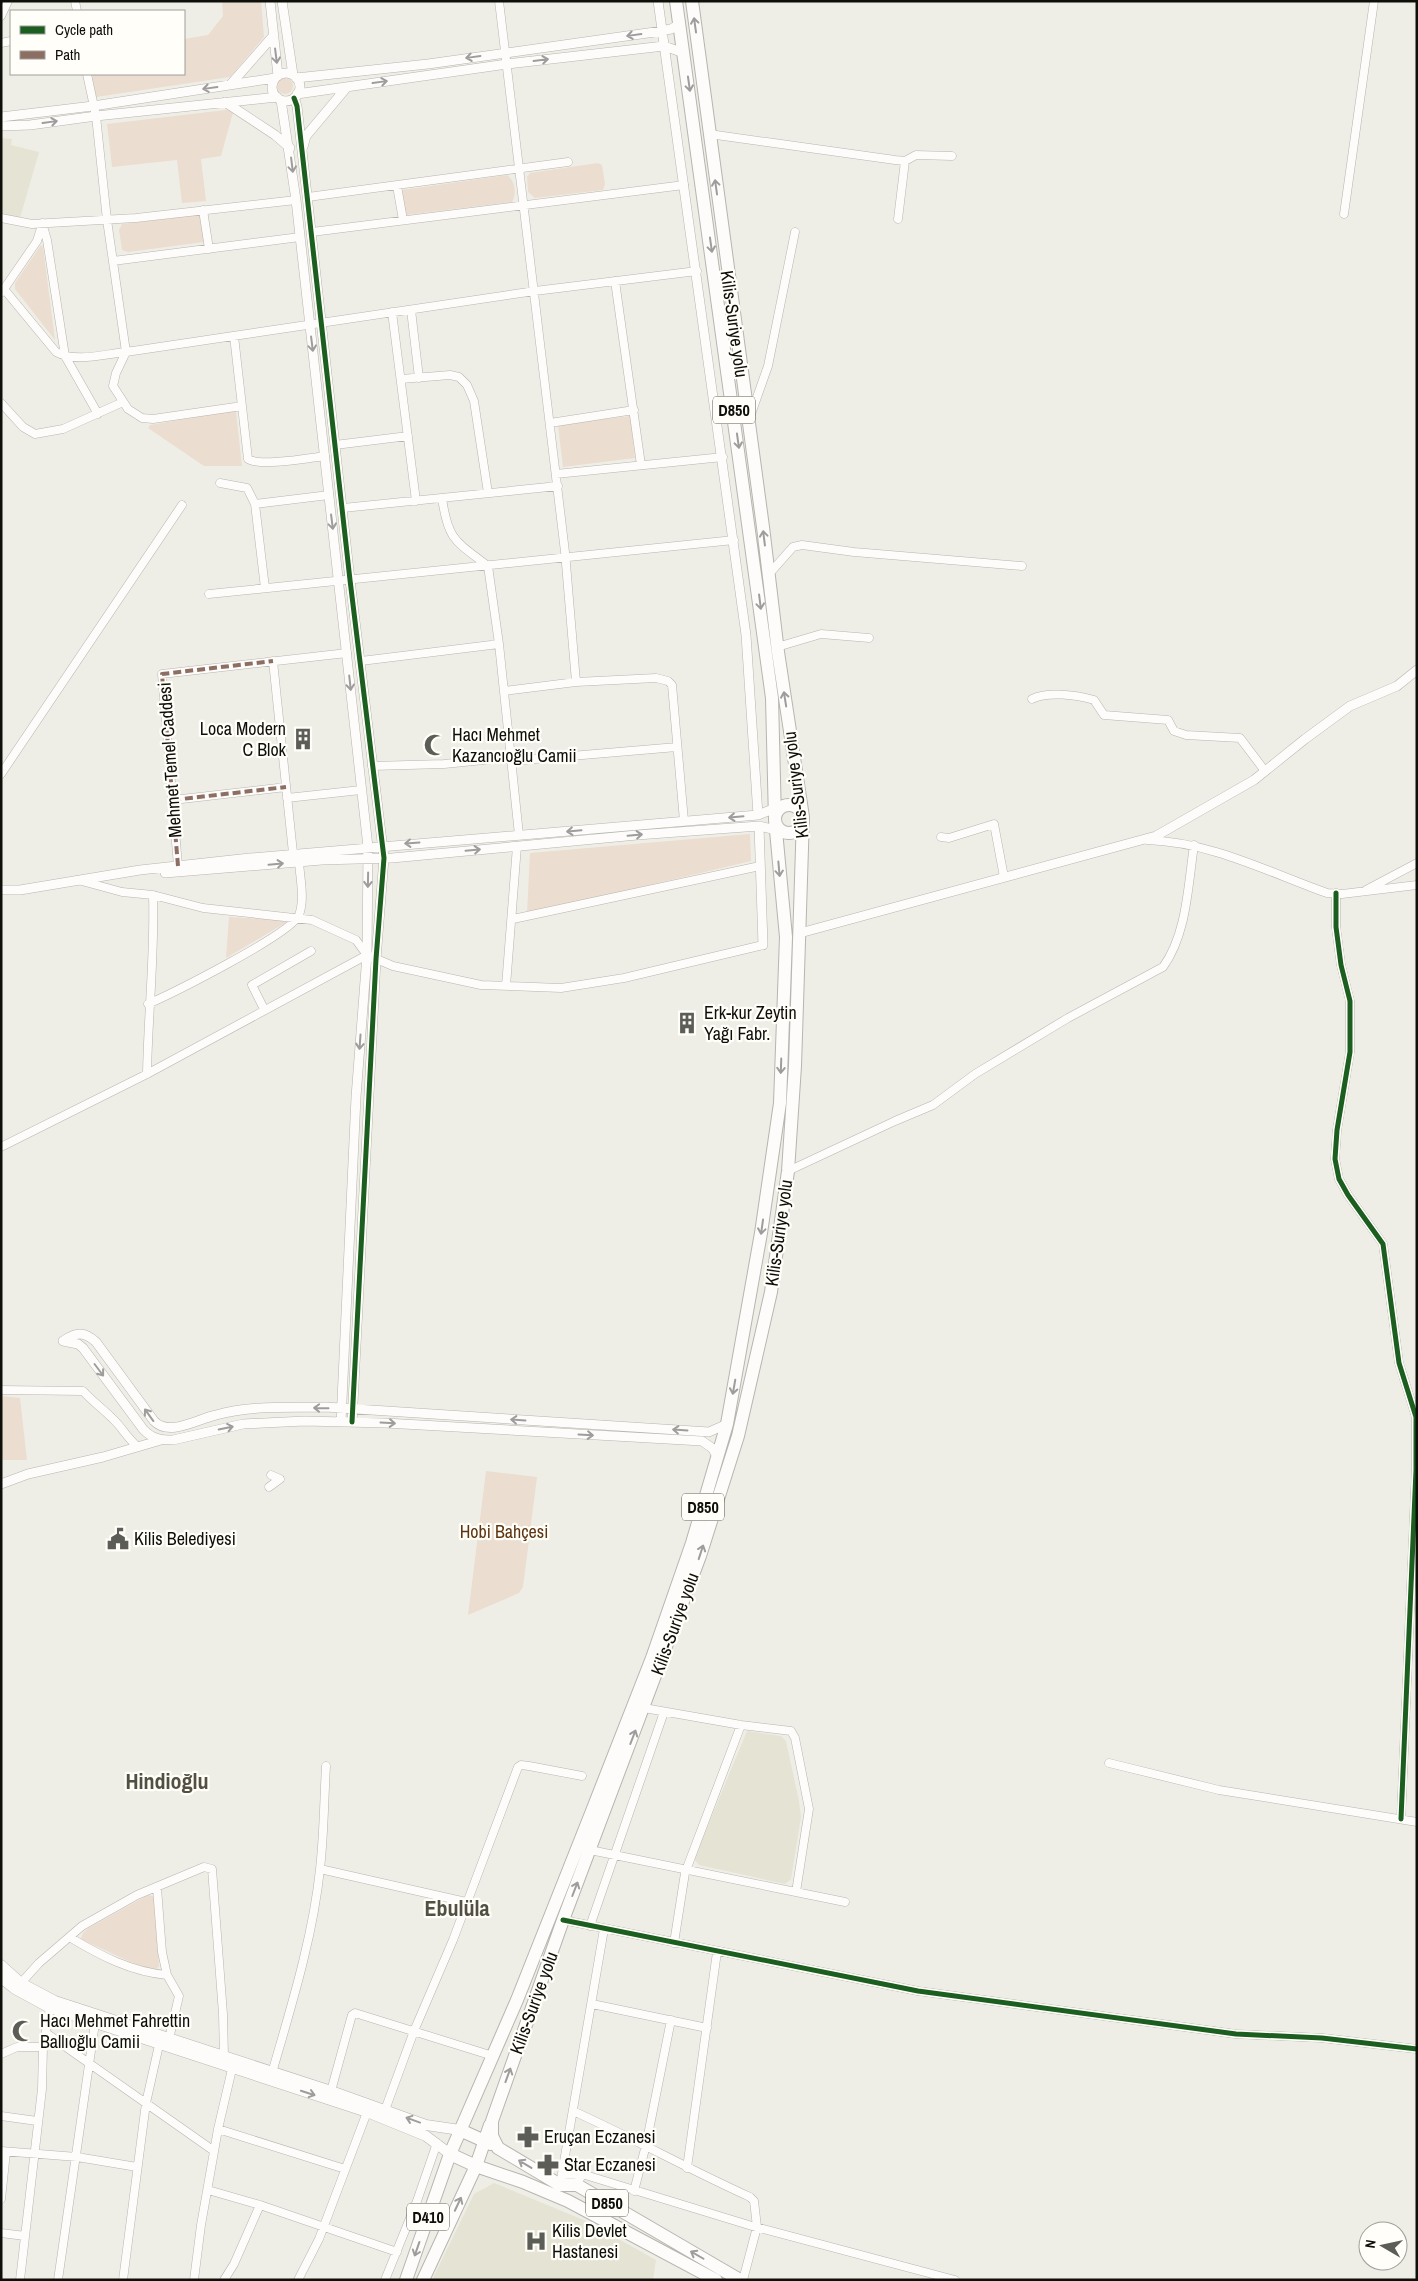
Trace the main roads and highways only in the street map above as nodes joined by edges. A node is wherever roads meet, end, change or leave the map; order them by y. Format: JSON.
{"nodes":[{"id":1,"x":676,"y":1,"type":"edge"},
{"id":2,"x":692,"y":1,"type":"edge"},
{"id":3,"x":803,"y":817,"type":"junction"},
{"id":4,"x":778,"y":819,"type":"junction"},
{"id":5,"x":2,"y":1971,"type":"edge"},
{"id":6,"x":164,"y":2042,"type":"junction"},
{"id":7,"x":368,"y":2109,"type":"junction"},
{"id":8,"x":492,"y":2121,"type":"junction"},
{"id":9,"x":460,"y":2130,"type":"junction"},
{"id":10,"x":485,"y":2140,"type":"junction"},
{"id":11,"x":498,"y":2148,"type":"junction"},
{"id":12,"x":450,"y":2154,"type":"junction"},
{"id":13,"x":476,"y":2166,"type":"junction"},
{"id":14,"x":406,"y":2280,"type":"edge"},
{"id":15,"x":422,"y":2280,"type":"edge"},
{"id":16,"x":716,"y":2280,"type":"edge"},
{"id":17,"x":741,"y":2280,"type":"edge"}],
"edges":[{"from":1,"to":4,"type":"highway","number":"D850","one_way":true},
{"from":3,"to":2,"type":"highway","name":"Kilis-Suriye yolu","number":"D850","one_way":true},
{"from":3,"to":4,"type":"highway"},
{"from":3,"to":4,"type":"highway"},
{"from":8,"to":3,"type":"highway","name":"Kilis-Suriye yolu","number":"D850","one_way":true},
{"from":4,"to":9,"type":"highway","number":"D850","one_way":true},
{"from":5,"to":6,"type":"main road"},
{"from":5,"to":6,"type":"main road"},
{"from":6,"to":7,"type":"main road","one_way":true},
{"from":6,"to":7,"type":"main road"},
{"from":9,"to":7,"type":"main road","one_way":true},
{"from":7,"to":12,"type":"main road"},
{"from":8,"to":10,"type":"highway","name":"Kilis-Suriye yolu"},
{"from":8,"to":11,"type":"highway"},
{"from":9,"to":10,"type":"highway"},
{"from":9,"to":12,"type":"highway","number":"D850"},
{"from":10,"to":11,"type":"highway"},
{"from":10,"to":13,"type":"highway","name":"Kilis-Suriye yolu"},
{"from":17,"to":11,"type":"highway","number":"D850","one_way":true},
{"from":12,"to":13,"type":"highway","number":"D850"},
{"from":12,"to":14,"type":"highway","number":"D410","one_way":true},
{"from":15,"to":13,"type":"highway","number":"D410","one_way":true},
{"from":13,"to":16,"type":"highway","number":"D850"}]}
